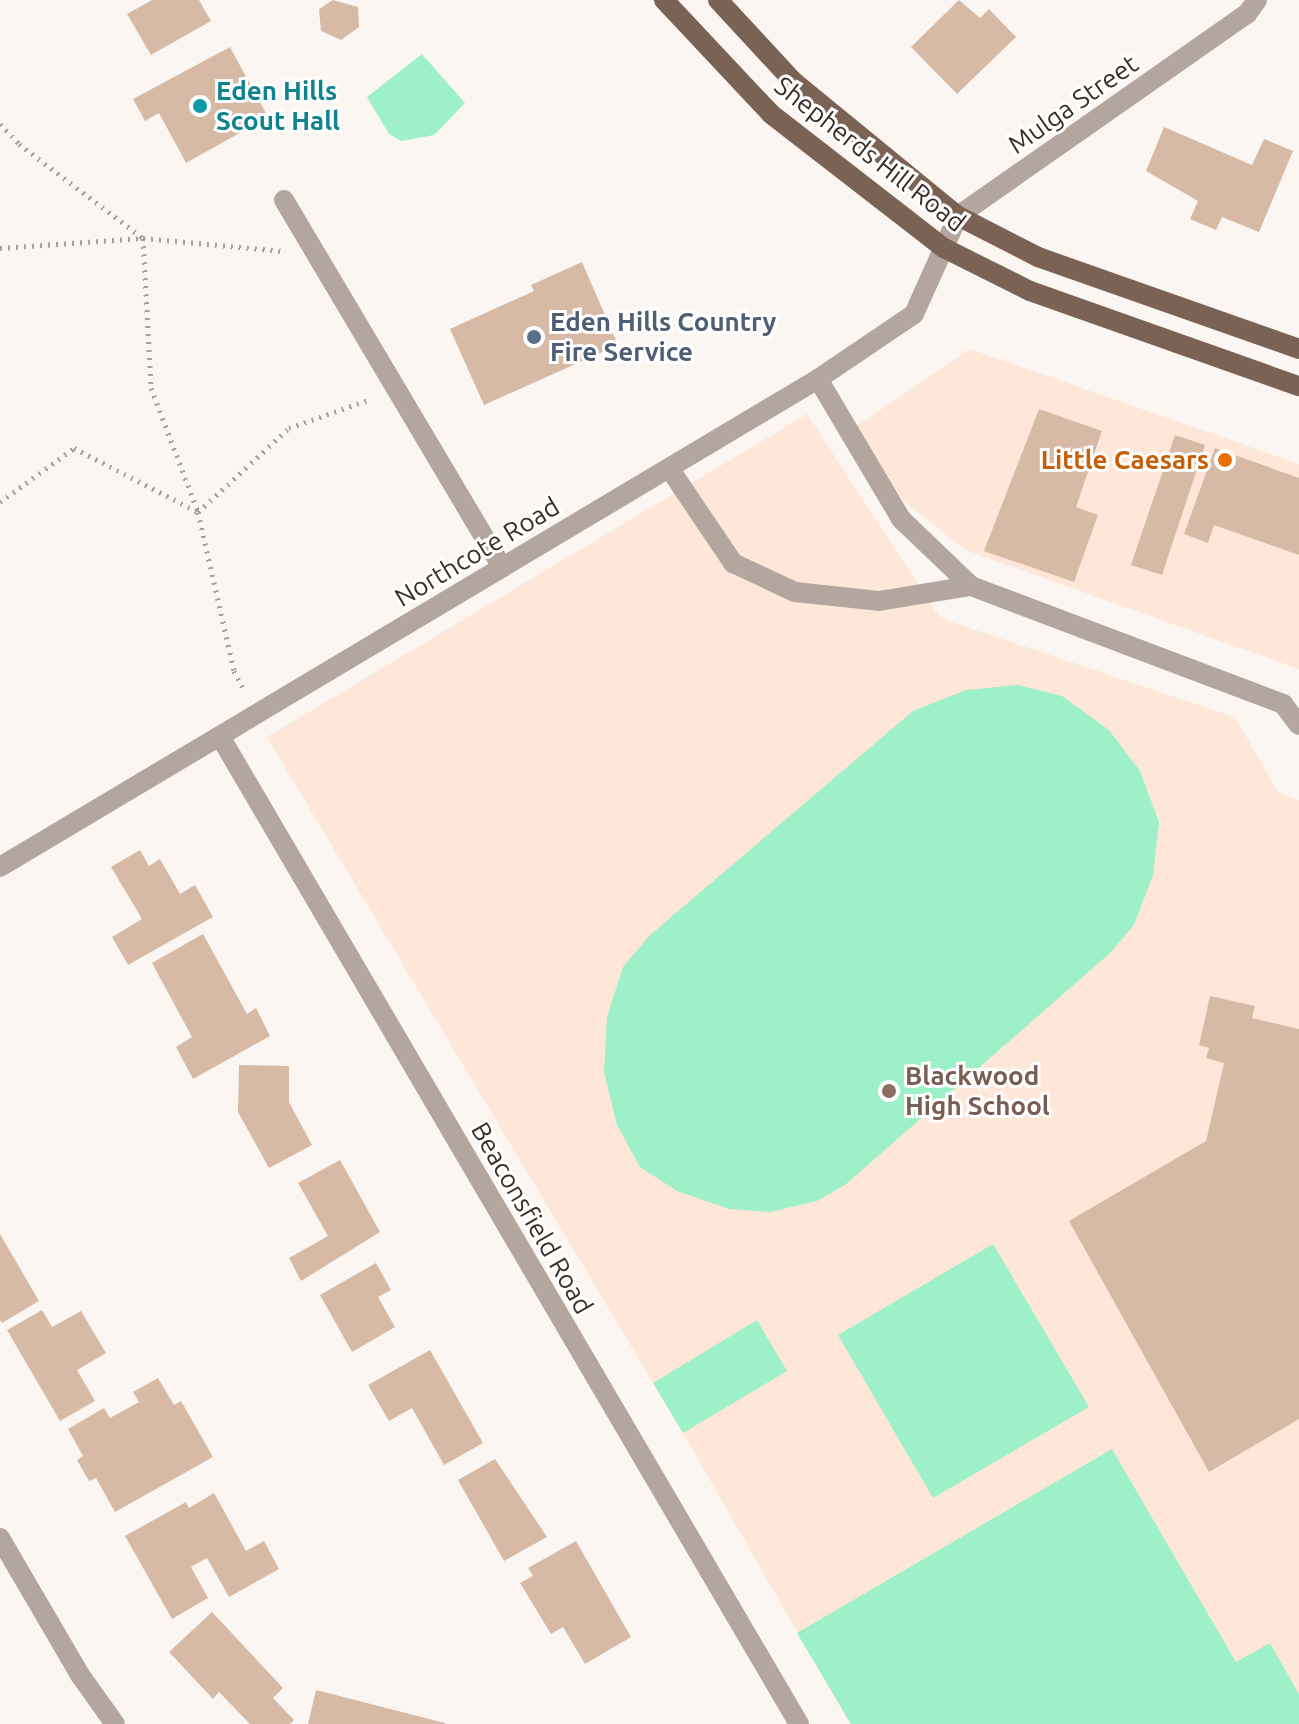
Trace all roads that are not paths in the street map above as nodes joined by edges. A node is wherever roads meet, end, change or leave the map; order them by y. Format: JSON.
{"nodes":[{"id":1,"x":664,"y":0,"type":"edge"},
{"id":2,"x":718,"y":0,"type":"edge"},
{"id":3,"x":1252,"y":7,"type":"edge"},
{"id":4,"x":284,"y":200,"type":"dead end"},
{"id":5,"x":958,"y":216,"type":"junction"},
{"id":6,"x":944,"y":248,"type":"junction"},
{"id":7,"x":1299,"y":349,"type":"edge"},
{"id":8,"x":818,"y":379,"type":"junction"},
{"id":9,"x":1299,"y":386,"type":"edge"},
{"id":10,"x":669,"y":468,"type":"junction"},
{"id":11,"x":502,"y":567,"type":"junction"},
{"id":12,"x":971,"y":586,"type":"junction"},
{"id":13,"x":1291,"y":702,"type":"edge"},
{"id":14,"x":1299,"y":725,"type":"edge"},
{"id":15,"x":221,"y":738,"type":"junction"},
{"id":16,"x":0,"y":867,"type":"edge"},
{"id":17,"x":0,"y":1538,"type":"edge"},
{"id":18,"x":115,"y":1724,"type":"edge"},
{"id":19,"x":799,"y":1724,"type":"edge"}],
"edges":[{"from":1,"to":6,"type":"main road","name":"Shepherds Hill Road"},
{"from":2,"to":5,"type":"main road","name":"Shepherds Hill Road"},
{"from":3,"to":5,"type":"street","name":"Mulga Street"},
{"from":4,"to":11,"type":"street"},
{"from":5,"to":6,"type":"street"},
{"from":5,"to":7,"type":"main road","name":"Shepherds Hill Road"},
{"from":6,"to":8,"type":"street","name":"Northcote Road"},
{"from":6,"to":9,"type":"main road","name":"Shepherds Hill Road"},
{"from":8,"to":10,"type":"street","name":"Northcote Road"},
{"from":8,"to":12,"type":"street"},
{"from":10,"to":11,"type":"street","name":"Northcote Road"},
{"from":10,"to":12,"type":"street"},
{"from":11,"to":15,"type":"street","name":"Northcote Road"},
{"from":12,"to":13,"type":"street"},
{"from":13,"to":14,"type":"street"},
{"from":15,"to":16,"type":"street","name":"Northcote Road"},
{"from":15,"to":19,"type":"street","name":"Beaconsfield Road"},
{"from":17,"to":18,"type":"street"}]}
